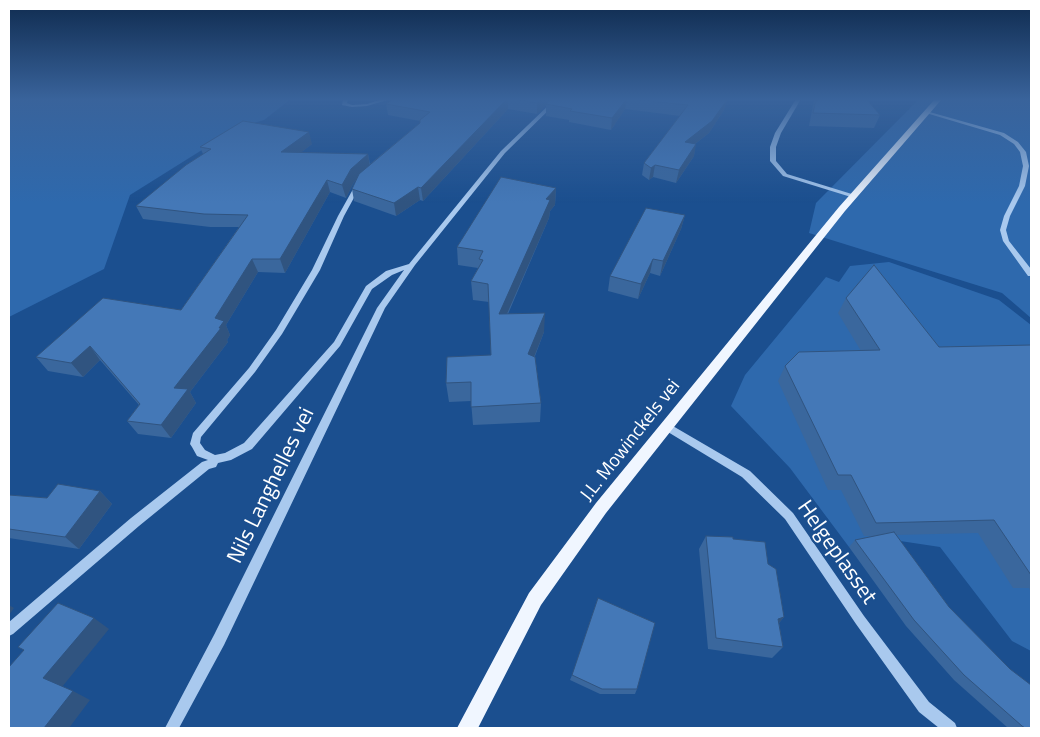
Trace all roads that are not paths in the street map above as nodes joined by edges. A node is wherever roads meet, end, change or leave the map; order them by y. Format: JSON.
{"nodes":[{"id":1,"x":523,"y":133,"type":"edge"},
{"id":2,"x":778,"y":133,"type":"edge"},
{"id":3,"x":909,"y":133,"type":"edge"},
{"id":4,"x":1000,"y":133,"type":"edge"},
{"id":5,"x":364,"y":179,"type":"edge"},
{"id":6,"x":853,"y":196,"type":"junction"},
{"id":7,"x":412,"y":264,"type":"junction"},
{"id":8,"x":1031,"y":274,"type":"edge"},
{"id":9,"x":666,"y":426,"type":"junction"},
{"id":10,"x":215,"y":459,"type":"junction"},
{"id":11,"x":9,"y":630,"type":"edge"},
{"id":12,"x":172,"y":728,"type":"edge"},
{"id":13,"x":467,"y":728,"type":"edge"},
{"id":14,"x":950,"y":728,"type":"edge"}],
"edges":[{"from":1,"to":7,"type":"street","name":"Nils Langhelles vei"},
{"from":2,"to":6,"type":"street"},
{"from":3,"to":6,"type":"main road","name":"J.L. Mowinckels vei"},
{"from":4,"to":8,"type":"street"},
{"from":5,"to":10,"type":"street"},
{"from":6,"to":9,"type":"main road","name":"J.L. Mowinckels vei"},
{"from":7,"to":10,"type":"street","name":"Nils Langhelles vei"},
{"from":7,"to":12,"type":"street","name":"Nils Langhelles vei"},
{"from":9,"to":13,"type":"main road","name":"J.L. Mowinckels vei"},
{"from":9,"to":14,"type":"street","name":"Helgeplasset"},
{"from":10,"to":11,"type":"street","name":"Nils Langhelles vei"}]}
